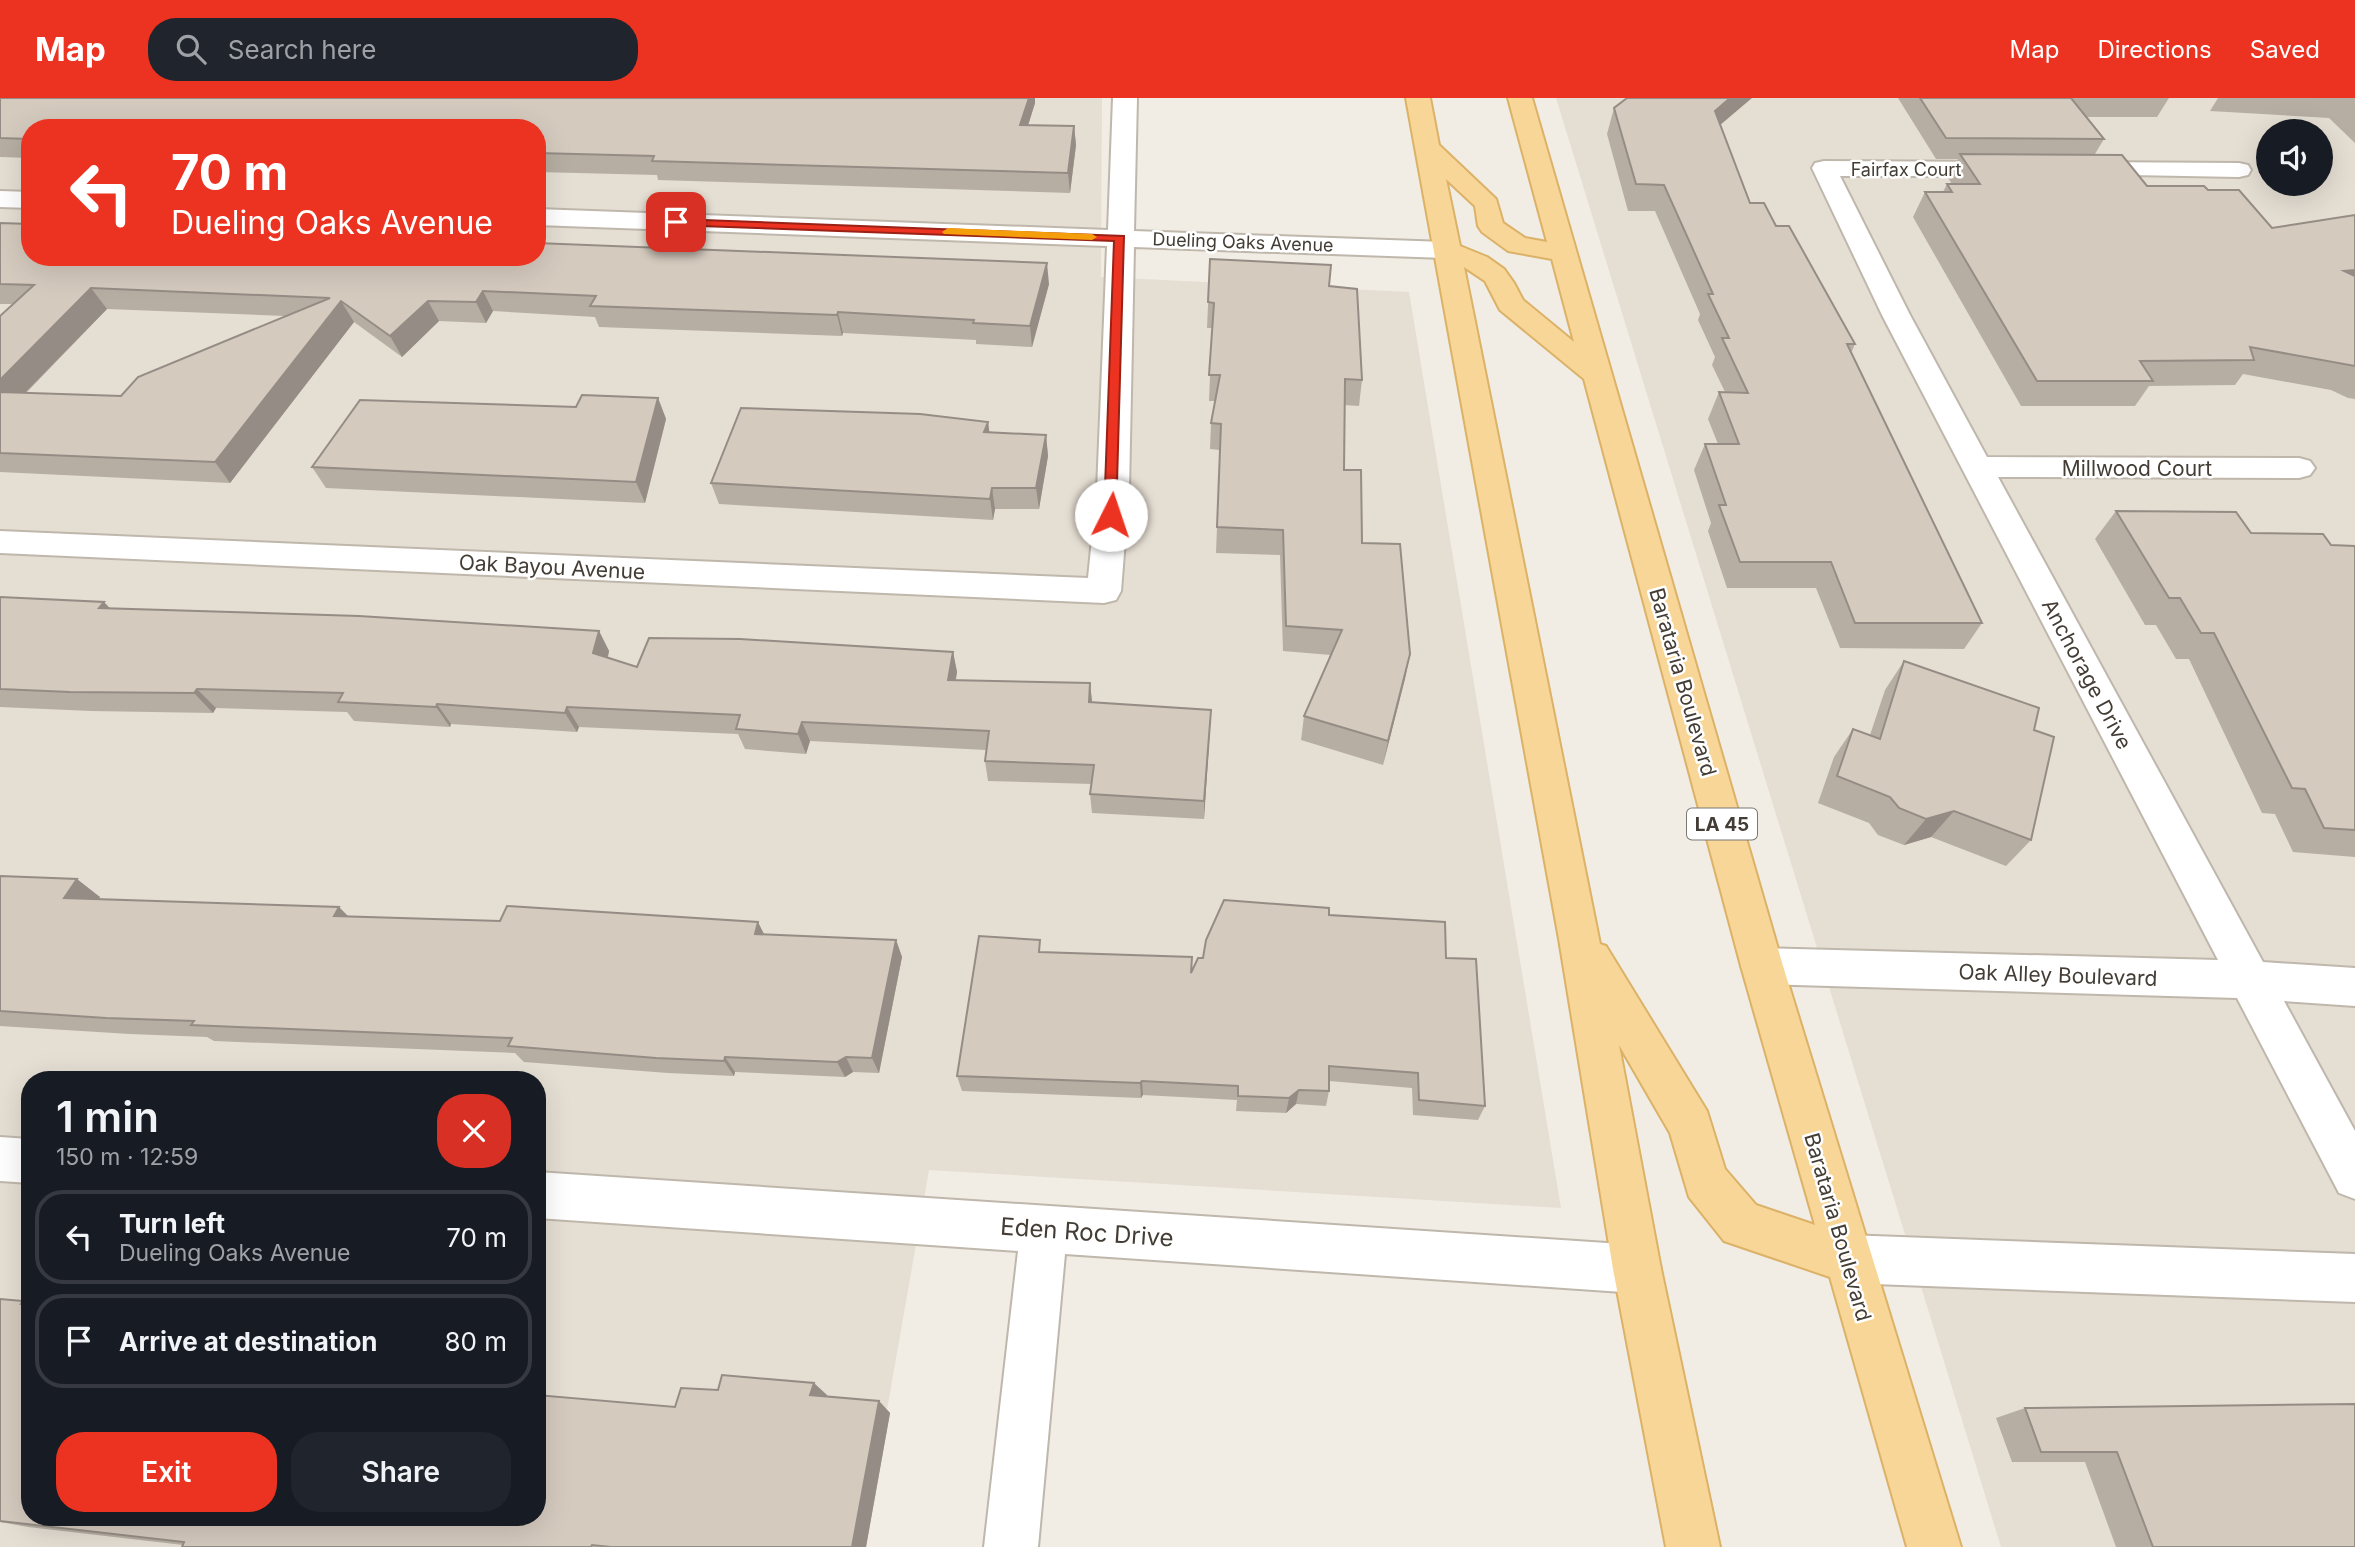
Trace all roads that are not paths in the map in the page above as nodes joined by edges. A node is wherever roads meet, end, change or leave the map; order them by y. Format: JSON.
{"nodes":[{"id":1,"x":1125,"y":98,"type":"edge"},
{"id":2,"x":1418,"y":98,"type":"edge"},
{"id":3,"x":1520,"y":98,"type":"edge"},
{"id":4,"x":1427,"y":147,"type":"junction"},
{"id":5,"x":1824,"y":168,"type":"joint"},
{"id":6,"x":2032,"y":169,"type":"edge"},
{"id":7,"x":2060,"y":169,"type":"edge"},
{"id":8,"x":2239,"y":170,"type":"dead end"},
{"id":9,"x":0,"y":199,"type":"edge"},
{"id":10,"x":21,"y":200,"type":"edge"},
{"id":11,"x":546,"y":217,"type":"edge"},
{"id":12,"x":1120,"y":238,"type":"junction"},
{"id":13,"x":1445,"y":250,"type":"junction"},
{"id":14,"x":1563,"y":253,"type":"junction"},
{"id":15,"x":1597,"y":375,"type":"junction"},
{"id":16,"x":1976,"y":467,"type":"junction"},
{"id":17,"x":2299,"y":468,"type":"dead end"},
{"id":18,"x":0,"y":542,"type":"edge"},
{"id":19,"x":1579,"y":939,"type":"junction"},
{"id":20,"x":1762,"y":966,"type":"junction"},
{"id":21,"x":2250,"y":980,"type":"junction"},
{"id":22,"x":2355,"y":987,"type":"edge"},
{"id":23,"x":0,"y":1159,"type":"edge"},
{"id":24,"x":21,"y":1160,"type":"edge"},
{"id":25,"x":2355,"y":1177,"type":"edge"},
{"id":26,"x":546,"y":1196,"type":"edge"},
{"id":27,"x":1044,"y":1229,"type":"junction"},
{"id":28,"x":1847,"y":1259,"type":"junction"},
{"id":29,"x":1637,"y":1269,"type":"junction"},
{"id":30,"x":2355,"y":1278,"type":"edge"},
{"id":31,"x":1011,"y":1547,"type":"edge"},
{"id":32,"x":1693,"y":1547,"type":"edge"},
{"id":33,"x":1934,"y":1547,"type":"edge"}],
"edges":[{"from":1,"to":12,"type":"street"},
{"from":2,"to":4,"type":"main road"},
{"from":3,"to":14,"type":"main road","name":"Barataria Boulevard","number":"LA 45"},
{"from":4,"to":13,"type":"main road"},
{"from":4,"to":14,"type":"main road"},
{"from":5,"to":6,"type":"street","name":"Fairfax Court"},
{"from":5,"to":16,"type":"street","name":"Anchorage Drive"},
{"from":7,"to":8,"type":"street"},
{"from":9,"to":10,"type":"street"},
{"from":11,"to":12,"type":"street","name":"Dueling Oaks Avenue"},
{"from":12,"to":13,"type":"street","name":"Dueling Oaks Avenue"},
{"from":12,"to":18,"type":"street","name":"Oak Bayou Avenue"},
{"from":13,"to":15,"type":"main road"},
{"from":13,"to":19,"type":"main road"},
{"from":14,"to":15,"type":"main road","name":"Barataria Boulevard","number":"LA 45"},
{"from":15,"to":20,"type":"main road","name":"Barataria Boulevard","number":"LA 45"},
{"from":16,"to":17,"type":"street","name":"Millwood Court"},
{"from":16,"to":21,"type":"street","name":"Anchorage Drive"},
{"from":19,"to":28,"type":"main road"},
{"from":19,"to":29,"type":"main road"},
{"from":20,"to":21,"type":"street","name":"Oak Alley Boulevard"},
{"from":20,"to":28,"type":"main road","name":"Barataria Boulevard","number":"LA 45"},
{"from":21,"to":22,"type":"street","name":"Oak Alley Boulevard"},
{"from":21,"to":25,"type":"street","name":"Anchorage Drive"},
{"from":23,"to":24,"type":"street"},
{"from":26,"to":27,"type":"street","name":"Eden Roc Drive"},
{"from":27,"to":29,"type":"street","name":"Eden Roc Drive"},
{"from":27,"to":31,"type":"street"},
{"from":28,"to":30,"type":"street"},
{"from":28,"to":33,"type":"main road","name":"Barataria Boulevard","number":"LA 45"},
{"from":29,"to":32,"type":"main road"}]}
